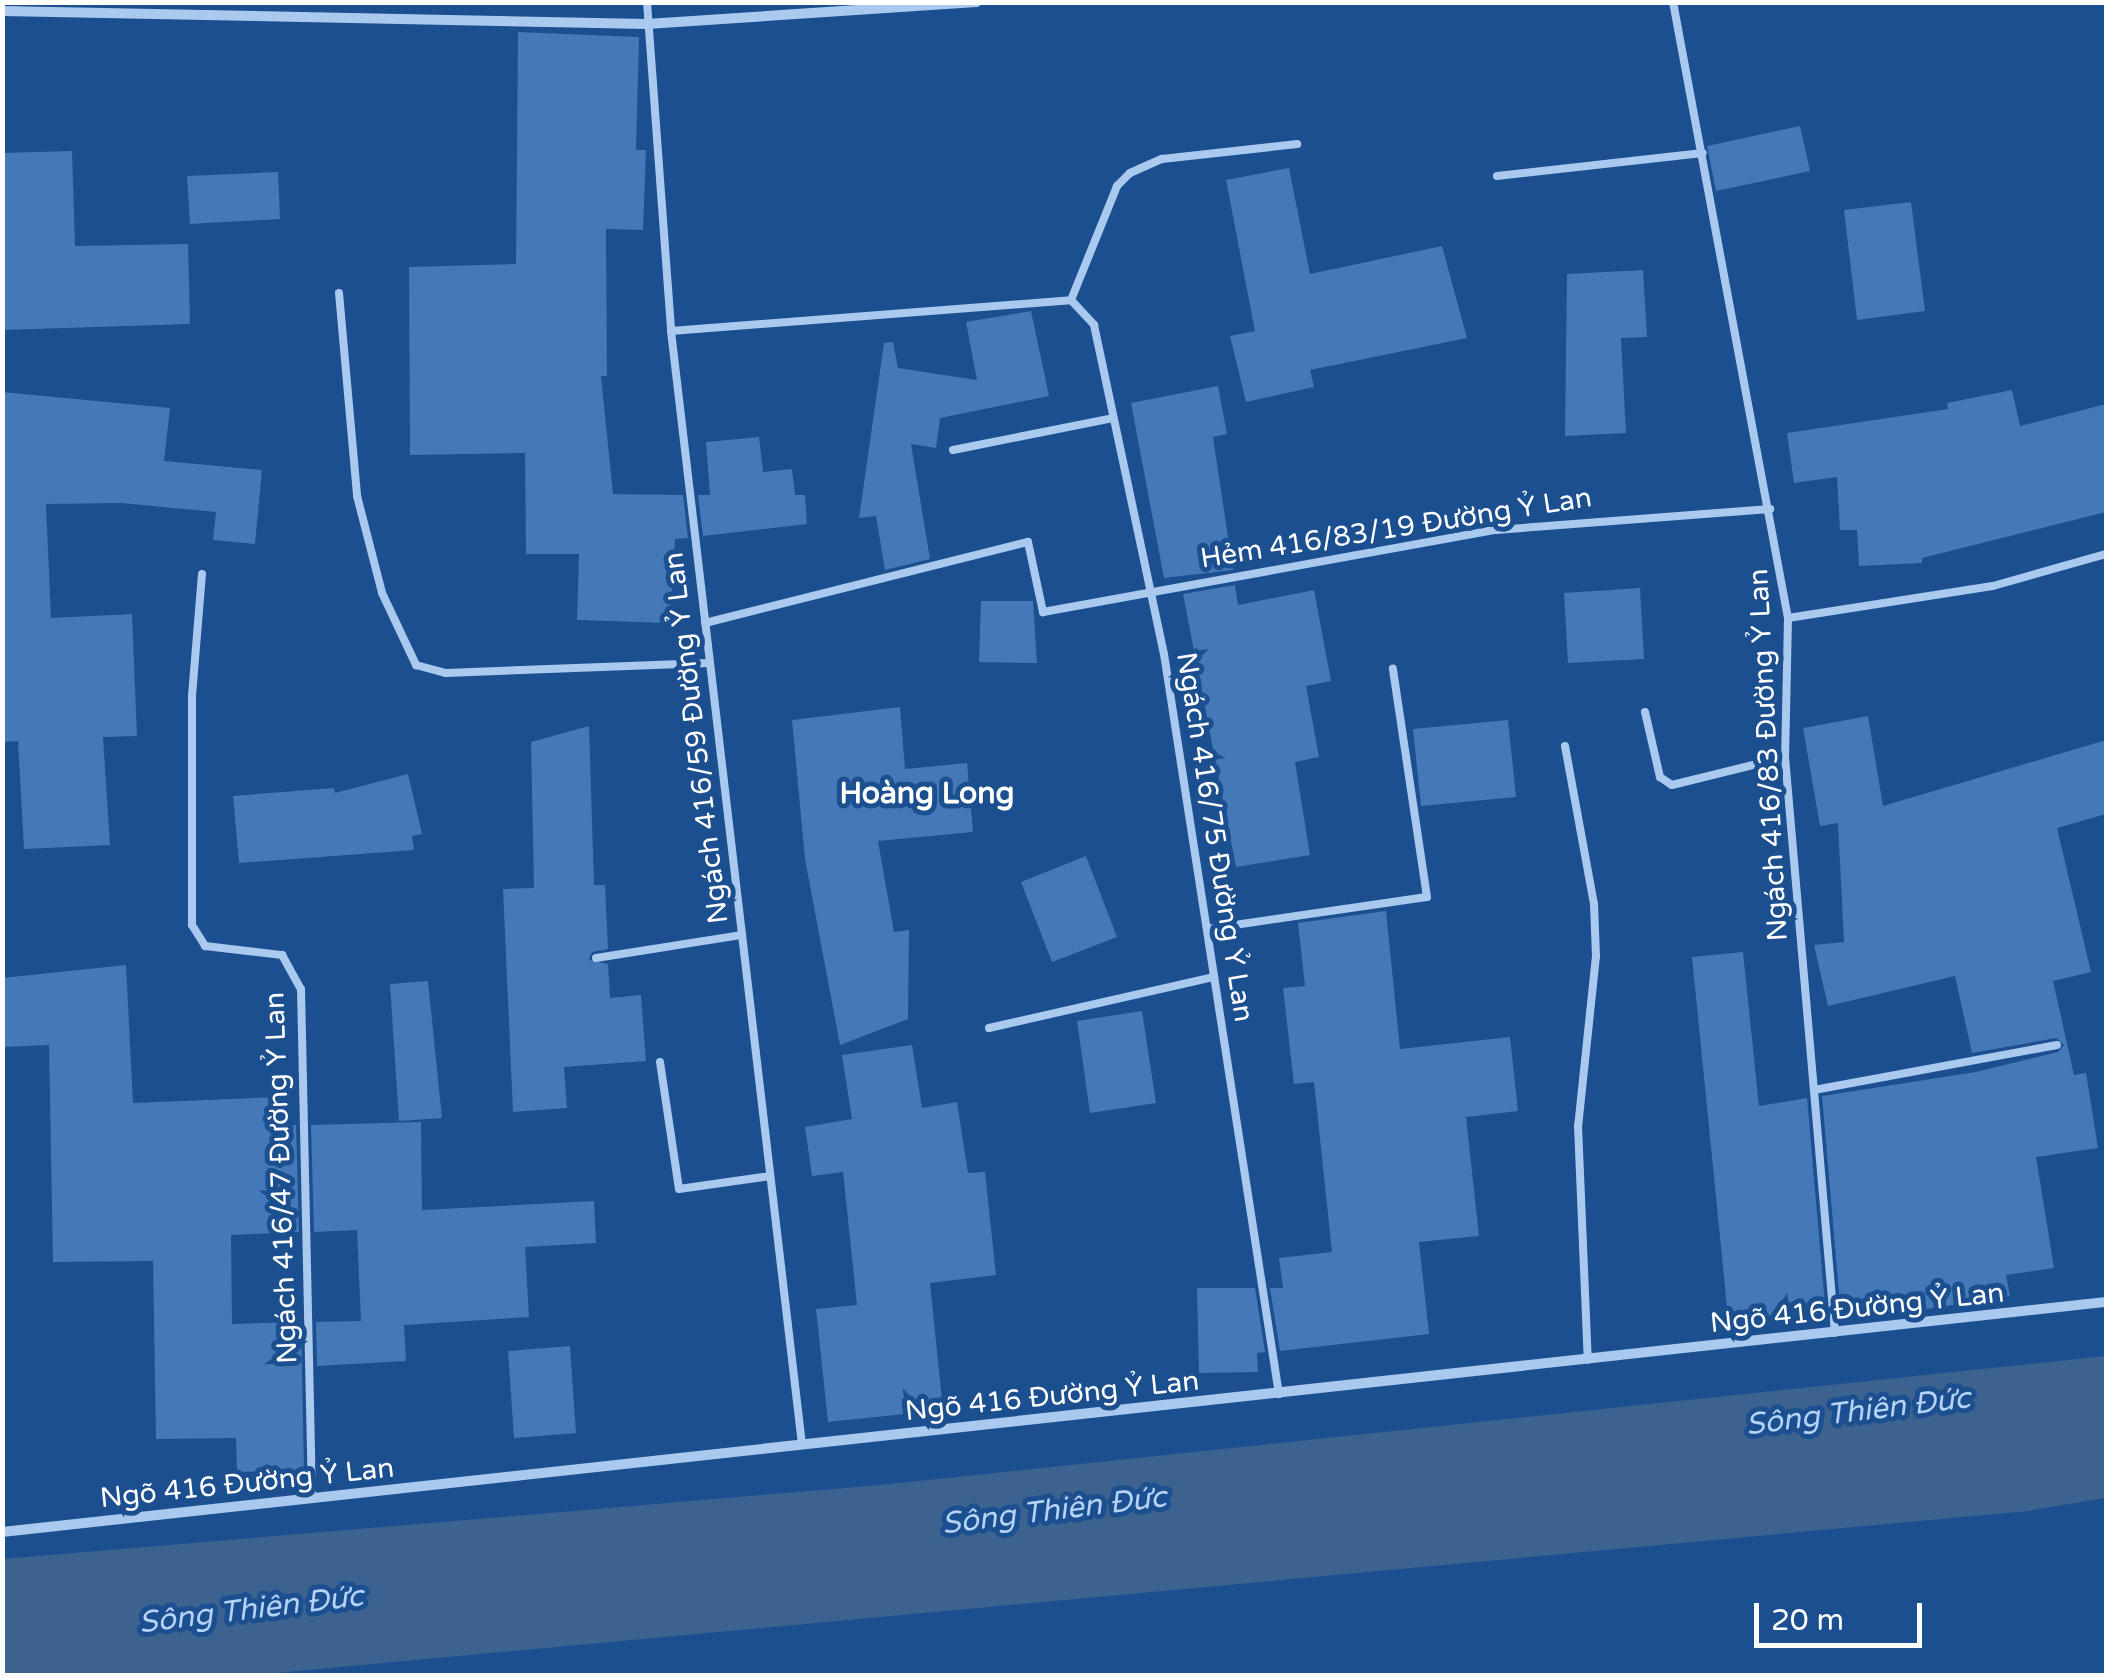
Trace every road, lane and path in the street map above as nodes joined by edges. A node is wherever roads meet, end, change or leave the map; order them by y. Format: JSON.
{"nodes":[{"id":1,"x":647,"y":2,"type":"edge"},
{"id":2,"x":976,"y":2,"type":"edge"},
{"id":3,"x":1674,"y":2,"type":"edge"},
{"id":4,"x":2,"y":12,"type":"edge"},
{"id":5,"x":648,"y":24,"type":"junction"},
{"id":6,"x":1297,"y":144,"type":"dead end"},
{"id":7,"x":1702,"y":152,"type":"junction"},
{"id":8,"x":1498,"y":176,"type":"dead end"},
{"id":9,"x":339,"y":293,"type":"dead end"},
{"id":10,"x":1071,"y":300,"type":"junction"},
{"id":11,"x":671,"y":330,"type":"junction"},
{"id":12,"x":1113,"y":418,"type":"junction"},
{"id":13,"x":953,"y":450,"type":"dead end"},
{"id":14,"x":1770,"y":508,"type":"junction"},
{"id":15,"x":2106,"y":554,"type":"edge"},
{"id":16,"x":202,"y":574,"type":"dead end"},
{"id":17,"x":1149,"y":590,"type":"junction"},
{"id":18,"x":1788,"y":618,"type":"junction"},
{"id":19,"x":705,"y":622,"type":"junction"},
{"id":20,"x":709,"y":662,"type":"junction"},
{"id":21,"x":1393,"y":669,"type":"dead end"},
{"id":22,"x":1645,"y":712,"type":"dead end"},
{"id":23,"x":1566,"y":746,"type":"dead end"},
{"id":24,"x":1785,"y":757,"type":"junction"},
{"id":25,"x":1207,"y":928,"type":"junction"},
{"id":26,"x":742,"y":936,"type":"junction"},
{"id":27,"x":596,"y":958,"type":"dead end"},
{"id":28,"x":1214,"y":976,"type":"junction"},
{"id":29,"x":989,"y":1028,"type":"dead end"},
{"id":30,"x":2057,"y":1045,"type":"dead end"},
{"id":31,"x":660,"y":1062,"type":"dead end"},
{"id":32,"x":1814,"y":1090,"type":"junction"},
{"id":33,"x":770,"y":1176,"type":"junction"},
{"id":34,"x":2106,"y":1302,"type":"edge"},
{"id":35,"x":1836,"y":1333,"type":"junction"},
{"id":36,"x":1588,"y":1360,"type":"junction"},
{"id":37,"x":1279,"y":1394,"type":"junction"},
{"id":38,"x":802,"y":1445,"type":"junction"},
{"id":39,"x":312,"y":1499,"type":"junction"},
{"id":40,"x":2,"y":1532,"type":"edge"}],
"edges":[{"from":1,"to":5,"type":"lane","name":"Ngách 416/59 Đường Ỷ Lan"},
{"from":2,"to":5,"type":"street"},
{"from":3,"to":7,"type":"lane","name":"Ngách 416/83 Đường Ỷ Lan"},
{"from":4,"to":5,"type":"street"},
{"from":5,"to":11,"type":"lane","name":"Ngách 416/59 Đường Ỷ Lan"},
{"from":6,"to":10,"type":"lane"},
{"from":7,"to":8,"type":"lane"},
{"from":7,"to":14,"type":"lane","name":"Ngách 416/83 Đường Ỷ Lan"},
{"from":9,"to":20,"type":"lane"},
{"from":10,"to":11,"type":"lane"},
{"from":10,"to":12,"type":"lane","name":"Ngách 416/75 Đường Ỷ Lan"},
{"from":11,"to":19,"type":"lane","name":"Ngách 416/59 Đường Ỷ Lan"},
{"from":12,"to":13,"type":"lane"},
{"from":12,"to":17,"type":"lane","name":"Ngách 416/75 Đường Ỷ Lan"},
{"from":14,"to":17,"type":"lane","name":"Hẻm 416/83/19 Đường Ỷ Lan"},
{"from":14,"to":18,"type":"lane","name":"Ngách 416/83 Đường Ỷ Lan"},
{"from":15,"to":18,"type":"lane"},
{"from":16,"to":39,"type":"lane","name":"Ngách 416/47 Đường Ỷ Lan"},
{"from":17,"to":19,"type":"lane","name":"Hẻm 416/83/19 Đường Ỷ Lan"},
{"from":17,"to":25,"type":"lane","name":"Ngách 416/75 Đường Ỷ Lan"},
{"from":18,"to":24,"type":"lane","name":"Ngách 416/83 Đường Ỷ Lan"},
{"from":19,"to":20,"type":"lane","name":"Ngách 416/59 Đường Ỷ Lan"},
{"from":20,"to":26,"type":"lane","name":"Ngách 416/59 Đường Ỷ Lan"},
{"from":21,"to":25,"type":"lane"},
{"from":22,"to":24,"type":"lane"},
{"from":23,"to":36,"type":"lane"},
{"from":24,"to":32,"type":"lane","name":"Ngách 416/83 Đường Ỷ Lan"},
{"from":25,"to":28,"type":"lane","name":"Ngách 416/75 Đường Ỷ Lan"},
{"from":26,"to":27,"type":"lane"},
{"from":26,"to":33,"type":"lane","name":"Ngách 416/59 Đường Ỷ Lan"},
{"from":28,"to":29,"type":"lane"},
{"from":28,"to":37,"type":"lane","name":"Ngách 416/75 Đường Ỷ Lan"},
{"from":30,"to":32,"type":"lane"},
{"from":31,"to":33,"type":"lane"},
{"from":32,"to":35,"type":"lane","name":"Ngách 416/83 Đường Ỷ Lan"},
{"from":33,"to":38,"type":"lane","name":"Ngách 416/59 Đường Ỷ Lan"},
{"from":34,"to":35,"type":"street","name":"Ngõ 416 Đường Ỷ Lan"},
{"from":35,"to":36,"type":"street","name":"Ngõ 416 Đường Ỷ Lan"},
{"from":36,"to":37,"type":"street","name":"Ngõ 416 Đường Ỷ Lan"},
{"from":37,"to":38,"type":"street","name":"Ngõ 416 Đường Ỷ Lan"},
{"from":38,"to":39,"type":"street","name":"Ngõ 416 Đường Ỷ Lan"},
{"from":39,"to":40,"type":"street","name":"Ngõ 416 Đường Ỷ Lan"}]}
